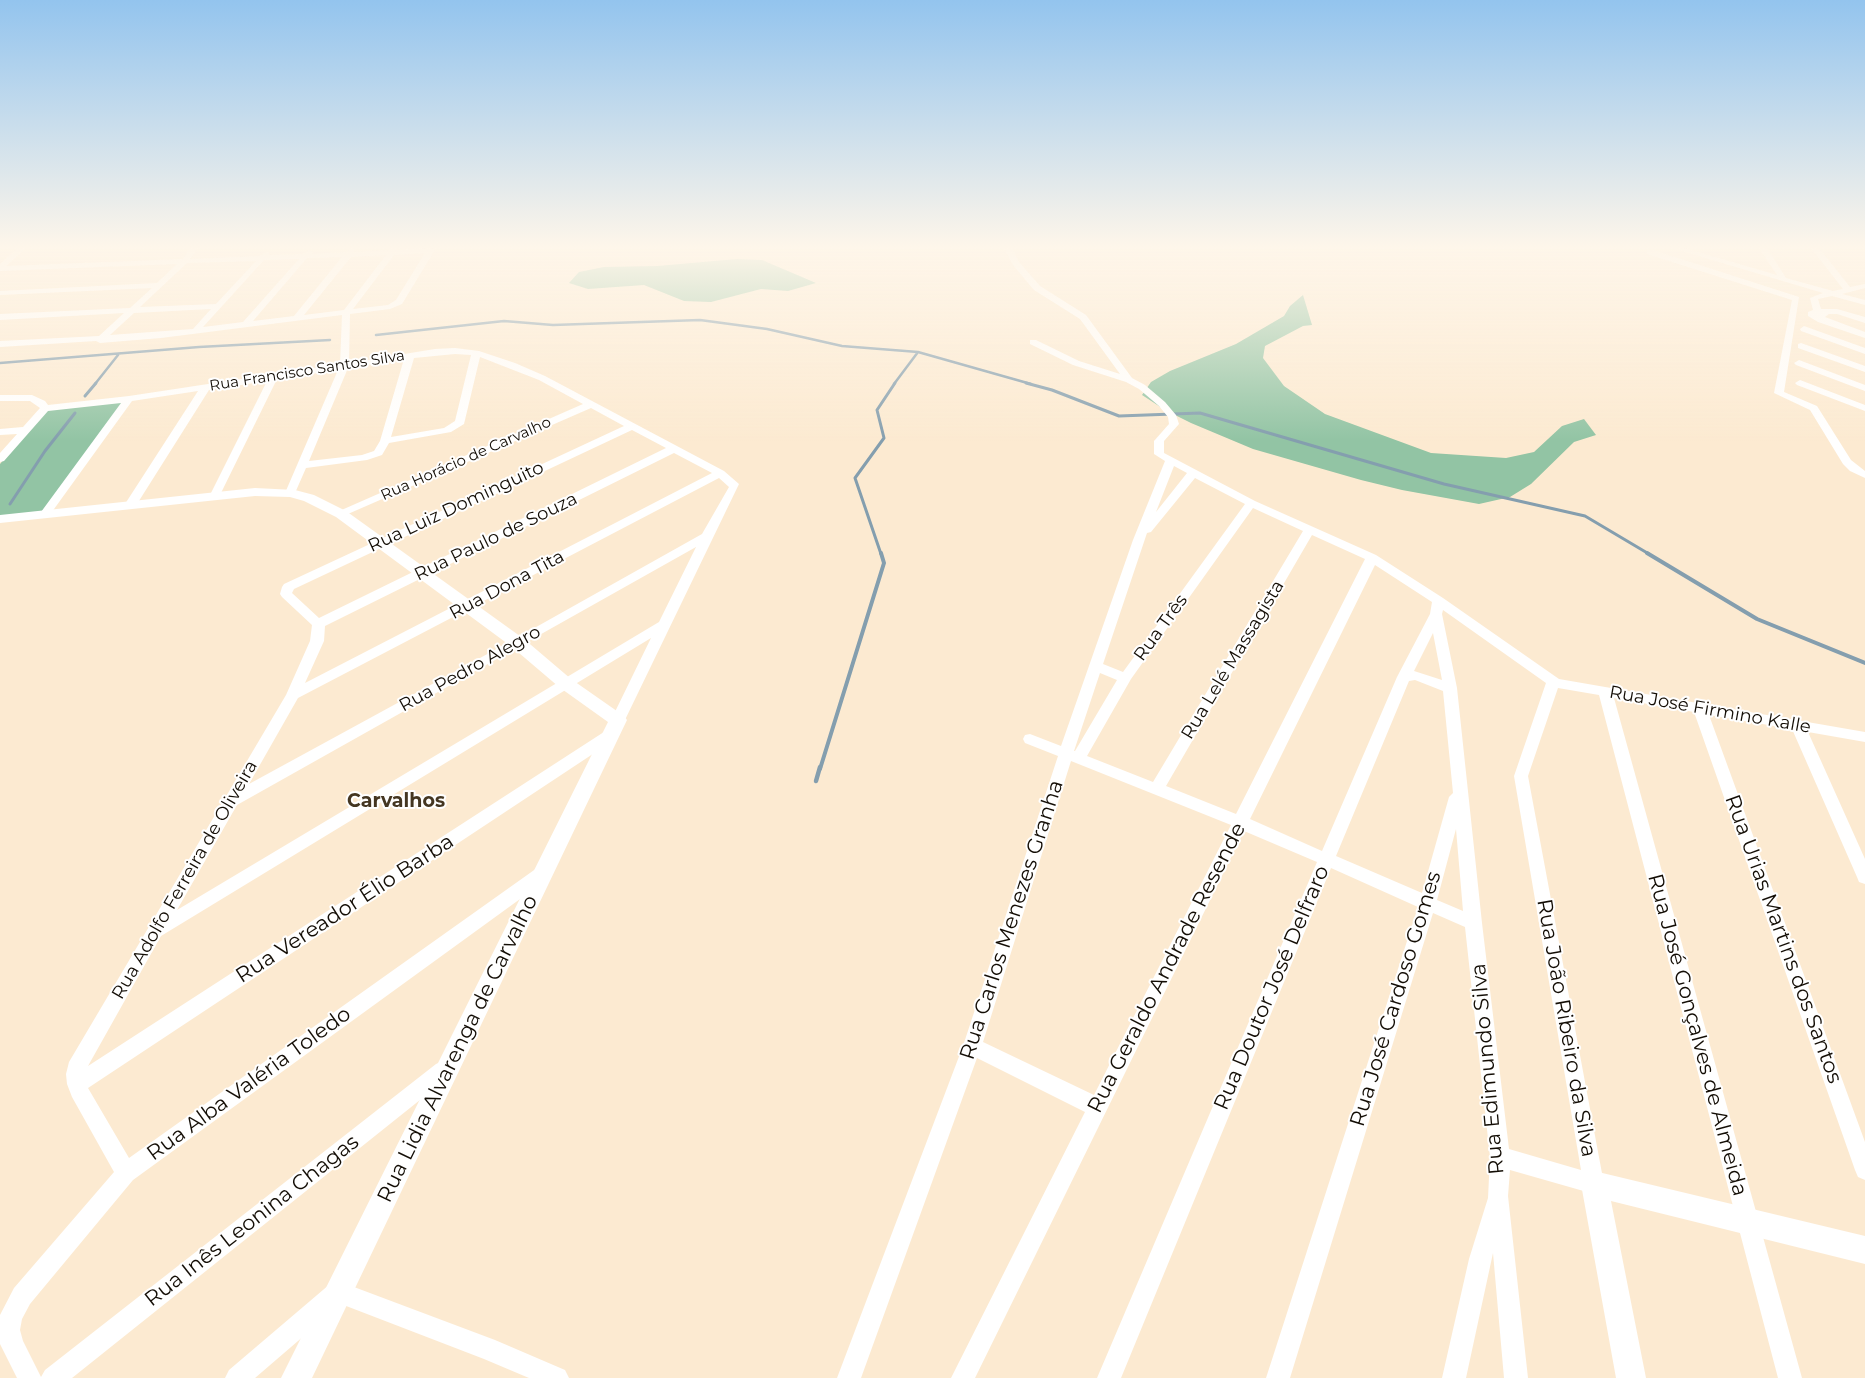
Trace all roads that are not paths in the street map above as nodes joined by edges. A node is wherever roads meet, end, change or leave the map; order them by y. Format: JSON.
{"nodes":[{"id":1,"x":87,"y":312,"type":"edge"},
{"id":2,"x":128,"y":312,"type":"edge"},
{"id":3,"x":211,"y":312,"type":"edge"},
{"id":4,"x":256,"y":312,"type":"edge"},
{"id":5,"x":301,"y":312,"type":"edge"},
{"id":6,"x":351,"y":312,"type":"edge"},
{"id":7,"x":1076,"y":312,"type":"edge"},
{"id":8,"x":1794,"y":312,"type":"edge"},
{"id":9,"x":1814,"y":312,"type":"edge"},
{"id":10,"x":1821,"y":312,"type":"edge"},
{"id":11,"x":1838,"y":312,"type":"edge"},
{"id":12,"x":346,"y":313,"type":"junction"},
{"id":13,"x":0,"y":317,"type":"edge"},
{"id":14,"x":1836,"y":318,"type":"dead end"},
{"id":15,"x":296,"y":319,"type":"junction"},
{"id":16,"x":1865,"y":320,"type":"edge"},
{"id":17,"x":245,"y":325,"type":"junction"},
{"id":18,"x":1804,"y":329,"type":"dead end"},
{"id":19,"x":195,"y":331,"type":"junction"},
{"id":20,"x":1865,"y":335,"type":"edge"},
{"id":21,"x":100,"y":340,"type":"junction"},
{"id":22,"x":1033,"y":342,"type":"dead end"},
{"id":23,"x":0,"y":344,"type":"edge"},
{"id":24,"x":1801,"y":346,"type":"dead end"},
{"id":25,"x":1865,"y":351,"type":"edge"},
{"id":26,"x":476,"y":354,"type":"junction"},
{"id":27,"x":410,"y":355,"type":"junction"},
{"id":28,"x":1799,"y":363,"type":"dead end"},
{"id":29,"x":344,"y":366,"type":"junction"},
{"id":30,"x":1865,"y":369,"type":"edge"},
{"id":31,"x":273,"y":377,"type":"junction"},
{"id":32,"x":1129,"y":380,"type":"junction"},
{"id":33,"x":1800,"y":383,"type":"dead end"},
{"id":34,"x":205,"y":388,"type":"junction"},
{"id":35,"x":1865,"y":388,"type":"edge"},
{"id":36,"x":0,"y":398,"type":"edge"},
{"id":37,"x":129,"y":399,"type":"junction"},
{"id":38,"x":591,"y":404,"type":"junction"},
{"id":39,"x":45,"y":408,"type":"junction"},
{"id":40,"x":1865,"y":408,"type":"edge"},
{"id":41,"x":632,"y":426,"type":"junction"},
{"id":42,"x":24,"y":430,"type":"junction"},
{"id":43,"x":0,"y":432,"type":"edge"},
{"id":44,"x":385,"y":441,"type":"junction"},
{"id":45,"x":673,"y":448,"type":"junction"},
{"id":46,"x":0,"y":459,"type":"edge"},
{"id":47,"x":1171,"y":460,"type":"junction"},
{"id":48,"x":303,"y":465,"type":"junction"},
{"id":49,"x":1194,"y":472,"type":"junction"},
{"id":50,"x":720,"y":473,"type":"junction"},
{"id":51,"x":1865,"y":475,"type":"edge"},
{"id":52,"x":734,"y":488,"type":"joint"},
{"id":53,"x":290,"y":493,"type":"junction"},
{"id":54,"x":216,"y":495,"type":"junction"},
{"id":55,"x":1251,"y":503,"type":"junction"},
{"id":56,"x":131,"y":504,"type":"junction"},
{"id":57,"x":45,"y":514,"type":"junction"},
{"id":58,"x":341,"y":514,"type":"junction"},
{"id":59,"x":0,"y":519,"type":"edge"},
{"id":60,"x":1310,"y":529,"type":"junction"},
{"id":61,"x":707,"y":536,"type":"junction"},
{"id":62,"x":1139,"y":540,"type":"junction"},
{"id":63,"x":378,"y":543,"type":"junction"},
{"id":64,"x":1372,"y":558,"type":"junction"},
{"id":65,"x":422,"y":574,"type":"junction"},
{"id":66,"x":466,"y":607,"type":"junction"},
{"id":67,"x":1437,"y":607,"type":"junction"},
{"id":68,"x":318,"y":624,"type":"junction"},
{"id":69,"x":663,"y":625,"type":"junction"},
{"id":70,"x":518,"y":643,"type":"junction"},
{"id":71,"x":1096,"y":666,"type":"junction"},
{"id":72,"x":1126,"y":677,"type":"junction"},
{"id":73,"x":1404,"y":677,"type":"junction"},
{"id":74,"x":565,"y":683,"type":"junction"},
{"id":75,"x":1555,"y":683,"type":"junction"},
{"id":76,"x":1450,"y":688,"type":"junction"},
{"id":77,"x":1605,"y":692,"type":"junction"},
{"id":78,"x":293,"y":695,"type":"junction"},
{"id":79,"x":1700,"y":708,"type":"junction"},
{"id":80,"x":613,"y":722,"type":"junction"},
{"id":81,"x":1797,"y":724,"type":"junction"},
{"id":82,"x":1865,"y":737,"type":"edge"},
{"id":83,"x":1030,"y":739,"type":"dead end"},
{"id":84,"x":1072,"y":756,"type":"junction"},
{"id":85,"x":1460,"y":789,"type":"junction"},
{"id":86,"x":1156,"y":790,"type":"junction"},
{"id":87,"x":232,"y":800,"type":"junction"},
{"id":88,"x":1240,"y":822,"type":"junction"},
{"id":89,"x":1326,"y":860,"type":"junction"},
{"id":90,"x":544,"y":871,"type":"junction"},
{"id":91,"x":1865,"y":877,"type":"edge"},
{"id":92,"x":1427,"y":904,"type":"junction"},
{"id":93,"x":1473,"y":923,"type":"junction"},
{"id":94,"x":155,"y":932,"type":"junction"},
{"id":95,"x":972,"y":1046,"type":"junction"},
{"id":96,"x":451,"y":1063,"type":"junction"},
{"id":97,"x":77,"y":1084,"type":"junction"},
{"id":98,"x":1097,"y":1107,"type":"junction"},
{"id":99,"x":1500,"y":1157,"type":"junction"},
{"id":100,"x":1865,"y":1170,"type":"edge"},
{"id":101,"x":126,"y":1173,"type":"junction"},
{"id":102,"x":1594,"y":1184,"type":"junction"},
{"id":103,"x":1498,"y":1196,"type":"junction"},
{"id":104,"x":1748,"y":1221,"type":"junction"},
{"id":105,"x":1865,"y":1250,"type":"edge"},
{"id":106,"x":338,"y":1292,"type":"junction"},
{"id":107,"x":30,"y":1378,"type":"edge"},
{"id":108,"x":53,"y":1378,"type":"edge"},
{"id":109,"x":237,"y":1378,"type":"edge"},
{"id":110,"x":296,"y":1378,"type":"edge"},
{"id":111,"x":557,"y":1378,"type":"edge"},
{"id":112,"x":849,"y":1378,"type":"edge"},
{"id":113,"x":963,"y":1378,"type":"edge"},
{"id":114,"x":1109,"y":1378,"type":"edge"},
{"id":115,"x":1278,"y":1378,"type":"edge"},
{"id":116,"x":1454,"y":1378,"type":"edge"},
{"id":117,"x":1516,"y":1378,"type":"edge"},
{"id":118,"x":1631,"y":1378,"type":"edge"},
{"id":119,"x":1790,"y":1378,"type":"edge"}],
"edges":[{"from":1,"to":13,"type":"street"},
{"from":2,"to":21,"type":"street"},
{"from":3,"to":19,"type":"street"},
{"from":4,"to":17,"type":"street"},
{"from":5,"to":15,"type":"street"},
{"from":6,"to":12,"type":"street"},
{"from":7,"to":32,"type":"street"},
{"from":8,"to":51,"type":"street"},
{"from":9,"to":20,"type":"street"},
{"from":10,"to":14,"type":"street"},
{"from":11,"to":16,"type":"street"},
{"from":12,"to":15,"type":"street"},
{"from":12,"to":29,"type":"street"},
{"from":15,"to":17,"type":"street"},
{"from":17,"to":19,"type":"street"},
{"from":18,"to":25,"type":"street"},
{"from":19,"to":21,"type":"street"},
{"from":21,"to":23,"type":"street"},
{"from":22,"to":32,"type":"street"},
{"from":24,"to":30,"type":"street"},
{"from":26,"to":27,"type":"street","name":"Rua Francisco Santos Silva"},
{"from":26,"to":38,"type":"street","name":"Rua Francisco Santos Silva"},
{"from":26,"to":44,"type":"street"},
{"from":27,"to":29,"type":"street","name":"Rua Francisco Santos Silva"},
{"from":27,"to":44,"type":"street"},
{"from":28,"to":35,"type":"street"},
{"from":29,"to":31,"type":"street","name":"Rua Francisco Santos Silva"},
{"from":29,"to":48,"type":"street"},
{"from":31,"to":34,"type":"street","name":"Rua Francisco Santos Silva"},
{"from":31,"to":54,"type":"street"},
{"from":32,"to":47,"type":"street"},
{"from":33,"to":40,"type":"street"},
{"from":34,"to":37,"type":"street","name":"Rua Francisco Santos Silva"},
{"from":34,"to":56,"type":"street"},
{"from":36,"to":39,"type":"street"},
{"from":37,"to":39,"type":"street","name":"Rua Francisco Santos Silva"},
{"from":37,"to":57,"type":"street"},
{"from":38,"to":41,"type":"street","name":"Rua Francisco Santos Silva"},
{"from":38,"to":58,"type":"street","name":"Rua Horácio de Carvalho"},
{"from":39,"to":42,"type":"street"},
{"from":41,"to":45,"type":"street","name":"Rua Francisco Santos Silva"},
{"from":41,"to":63,"type":"street","name":"Rua Luiz Dominguito"},
{"from":42,"to":43,"type":"street"},
{"from":42,"to":46,"type":"street"},
{"from":44,"to":48,"type":"street"},
{"from":45,"to":50,"type":"street","name":"Rua Francisco Santos Silva"},
{"from":45,"to":65,"type":"street","name":"Rua Paulo de Souza"},
{"from":47,"to":49,"type":"street"},
{"from":47,"to":62,"type":"street","name":"Rua Carlos Menezes Granha"},
{"from":48,"to":53,"type":"street"},
{"from":49,"to":55,"type":"street"},
{"from":49,"to":62,"type":"street"},
{"from":50,"to":52,"type":"street","name":"Rua Francisco Santos Silva"},
{"from":50,"to":66,"type":"street","name":"Rua Dona Tita"},
{"from":52,"to":61,"type":"street","name":"Rua Lidia Alvarenga de Carvalho"},
{"from":53,"to":54,"type":"street"},
{"from":53,"to":58,"type":"street"},
{"from":54,"to":56,"type":"street"},
{"from":55,"to":60,"type":"street"},
{"from":55,"to":72,"type":"street","name":"Rua Três"},
{"from":56,"to":57,"type":"street"},
{"from":57,"to":59,"type":"street"},
{"from":58,"to":63,"type":"street"},
{"from":60,"to":64,"type":"street"},
{"from":60,"to":86,"type":"street","name":"Rua Lelé Massagista"},
{"from":61,"to":69,"type":"street","name":"Rua Lidia Alvarenga de Carvalho"},
{"from":61,"to":70,"type":"street","name":"Rua Pedro Alegro"},
{"from":62,"to":71,"type":"street","name":"Rua Carlos Menezes Granha"},
{"from":63,"to":65,"type":"street"},
{"from":63,"to":68,"type":"street","name":"Rua Luiz Dominguito"},
{"from":64,"to":67,"type":"street"},
{"from":64,"to":88,"type":"street","name":"Rua Geraldo Andrade Resende"},
{"from":65,"to":66,"type":"street"},
{"from":65,"to":68,"type":"street","name":"Rua Paulo de Souza"},
{"from":66,"to":70,"type":"street"},
{"from":66,"to":78,"type":"street","name":"Rua Dona Tita"},
{"from":67,"to":73,"type":"street","name":"Rua Doutor José Delfraro"},
{"from":67,"to":75,"type":"street"},
{"from":67,"to":76,"type":"street","name":"Rua José Cardoso Gomes"},
{"from":68,"to":78,"type":"street","name":"Rua Adolfo Ferreira de Oliveira"},
{"from":69,"to":74,"type":"street"},
{"from":69,"to":80,"type":"street","name":"Rua Lidia Alvarenga de Carvalho"},
{"from":70,"to":74,"type":"street"},
{"from":70,"to":87,"type":"street","name":"Rua Pedro Alegro"},
{"from":71,"to":72,"type":"street"},
{"from":71,"to":84,"type":"street","name":"Rua Carlos Menezes Granha"},
{"from":72,"to":84,"type":"street","name":"Rua Três"},
{"from":73,"to":76,"type":"street"},
{"from":73,"to":89,"type":"street","name":"Rua Doutor José Delfraro"},
{"from":74,"to":80,"type":"street"},
{"from":74,"to":94,"type":"street"},
{"from":75,"to":77,"type":"street","name":"Rua José Firmino Kalle"},
{"from":75,"to":102,"type":"street","name":"Rua João Ribeiro da Silva"},
{"from":76,"to":85,"type":"street","name":"Rua José Cardoso Gomes"},
{"from":77,"to":79,"type":"street","name":"Rua José Firmino Kalle"},
{"from":77,"to":104,"type":"street","name":"Rua José Gonçalves de Almeida"},
{"from":78,"to":87,"type":"street","name":"Rua Adolfo Ferreira de Oliveira"},
{"from":79,"to":81,"type":"street","name":"Rua José Firmino Kalle"},
{"from":79,"to":100,"type":"street","name":"Rua Urias Martins dos Santos"},
{"from":80,"to":90,"type":"street","name":"Rua Lidia Alvarenga de Carvalho"},
{"from":80,"to":97,"type":"street","name":"Rua Vereador Élio Barba"},
{"from":81,"to":82,"type":"street","name":"Rua José Firmino Kalle"},
{"from":81,"to":91,"type":"street"},
{"from":83,"to":84,"type":"street"},
{"from":84,"to":86,"type":"street"},
{"from":84,"to":95,"type":"street","name":"Rua Carlos Menezes Granha"},
{"from":85,"to":92,"type":"street","name":"Rua José Cardoso Gomes"},
{"from":85,"to":93,"type":"street","name":"Rua Edimundo Silva"},
{"from":86,"to":88,"type":"street"},
{"from":87,"to":94,"type":"street","name":"Rua Adolfo Ferreira de Oliveira"},
{"from":88,"to":89,"type":"street"},
{"from":88,"to":98,"type":"street","name":"Rua Geraldo Andrade Resende"},
{"from":89,"to":92,"type":"street"},
{"from":89,"to":114,"type":"street","name":"Rua Doutor José Delfraro"},
{"from":90,"to":96,"type":"street","name":"Rua Lidia Alvarenga de Carvalho"},
{"from":90,"to":101,"type":"street","name":"Rua Alba Valéria Toledo"},
{"from":92,"to":93,"type":"street"},
{"from":92,"to":115,"type":"street","name":"Rua José Cardoso Gomes"},
{"from":93,"to":99,"type":"street","name":"Rua Edimundo Silva"},
{"from":94,"to":97,"type":"street","name":"Rua Adolfo Ferreira de Oliveira"},
{"from":95,"to":98,"type":"street"},
{"from":95,"to":112,"type":"street","name":"Rua Carlos Menezes Granha"},
{"from":96,"to":106,"type":"street","name":"Rua Lidia Alvarenga de Carvalho"},
{"from":96,"to":108,"type":"street","name":"Rua Inês Leonina Chagas"},
{"from":97,"to":101,"type":"street"},
{"from":98,"to":113,"type":"street","name":"Rua Geraldo Andrade Resende"},
{"from":99,"to":102,"type":"street"},
{"from":99,"to":103,"type":"street","name":"Rua Edimundo Silva"},
{"from":101,"to":107,"type":"street","name":"Rua Alba Valéria Toledo"},
{"from":102,"to":104,"type":"street"},
{"from":102,"to":118,"type":"street","name":"Rua João Ribeiro da Silva"},
{"from":103,"to":116,"type":"street"},
{"from":103,"to":117,"type":"street","name":"Rua Edimundo Silva"},
{"from":104,"to":105,"type":"street"},
{"from":104,"to":119,"type":"street","name":"Rua José Gonçalves de Almeida"},
{"from":106,"to":109,"type":"street"},
{"from":106,"to":110,"type":"street","name":"Rua Lidia Alvarenga de Carvalho"},
{"from":106,"to":111,"type":"street"}]}
